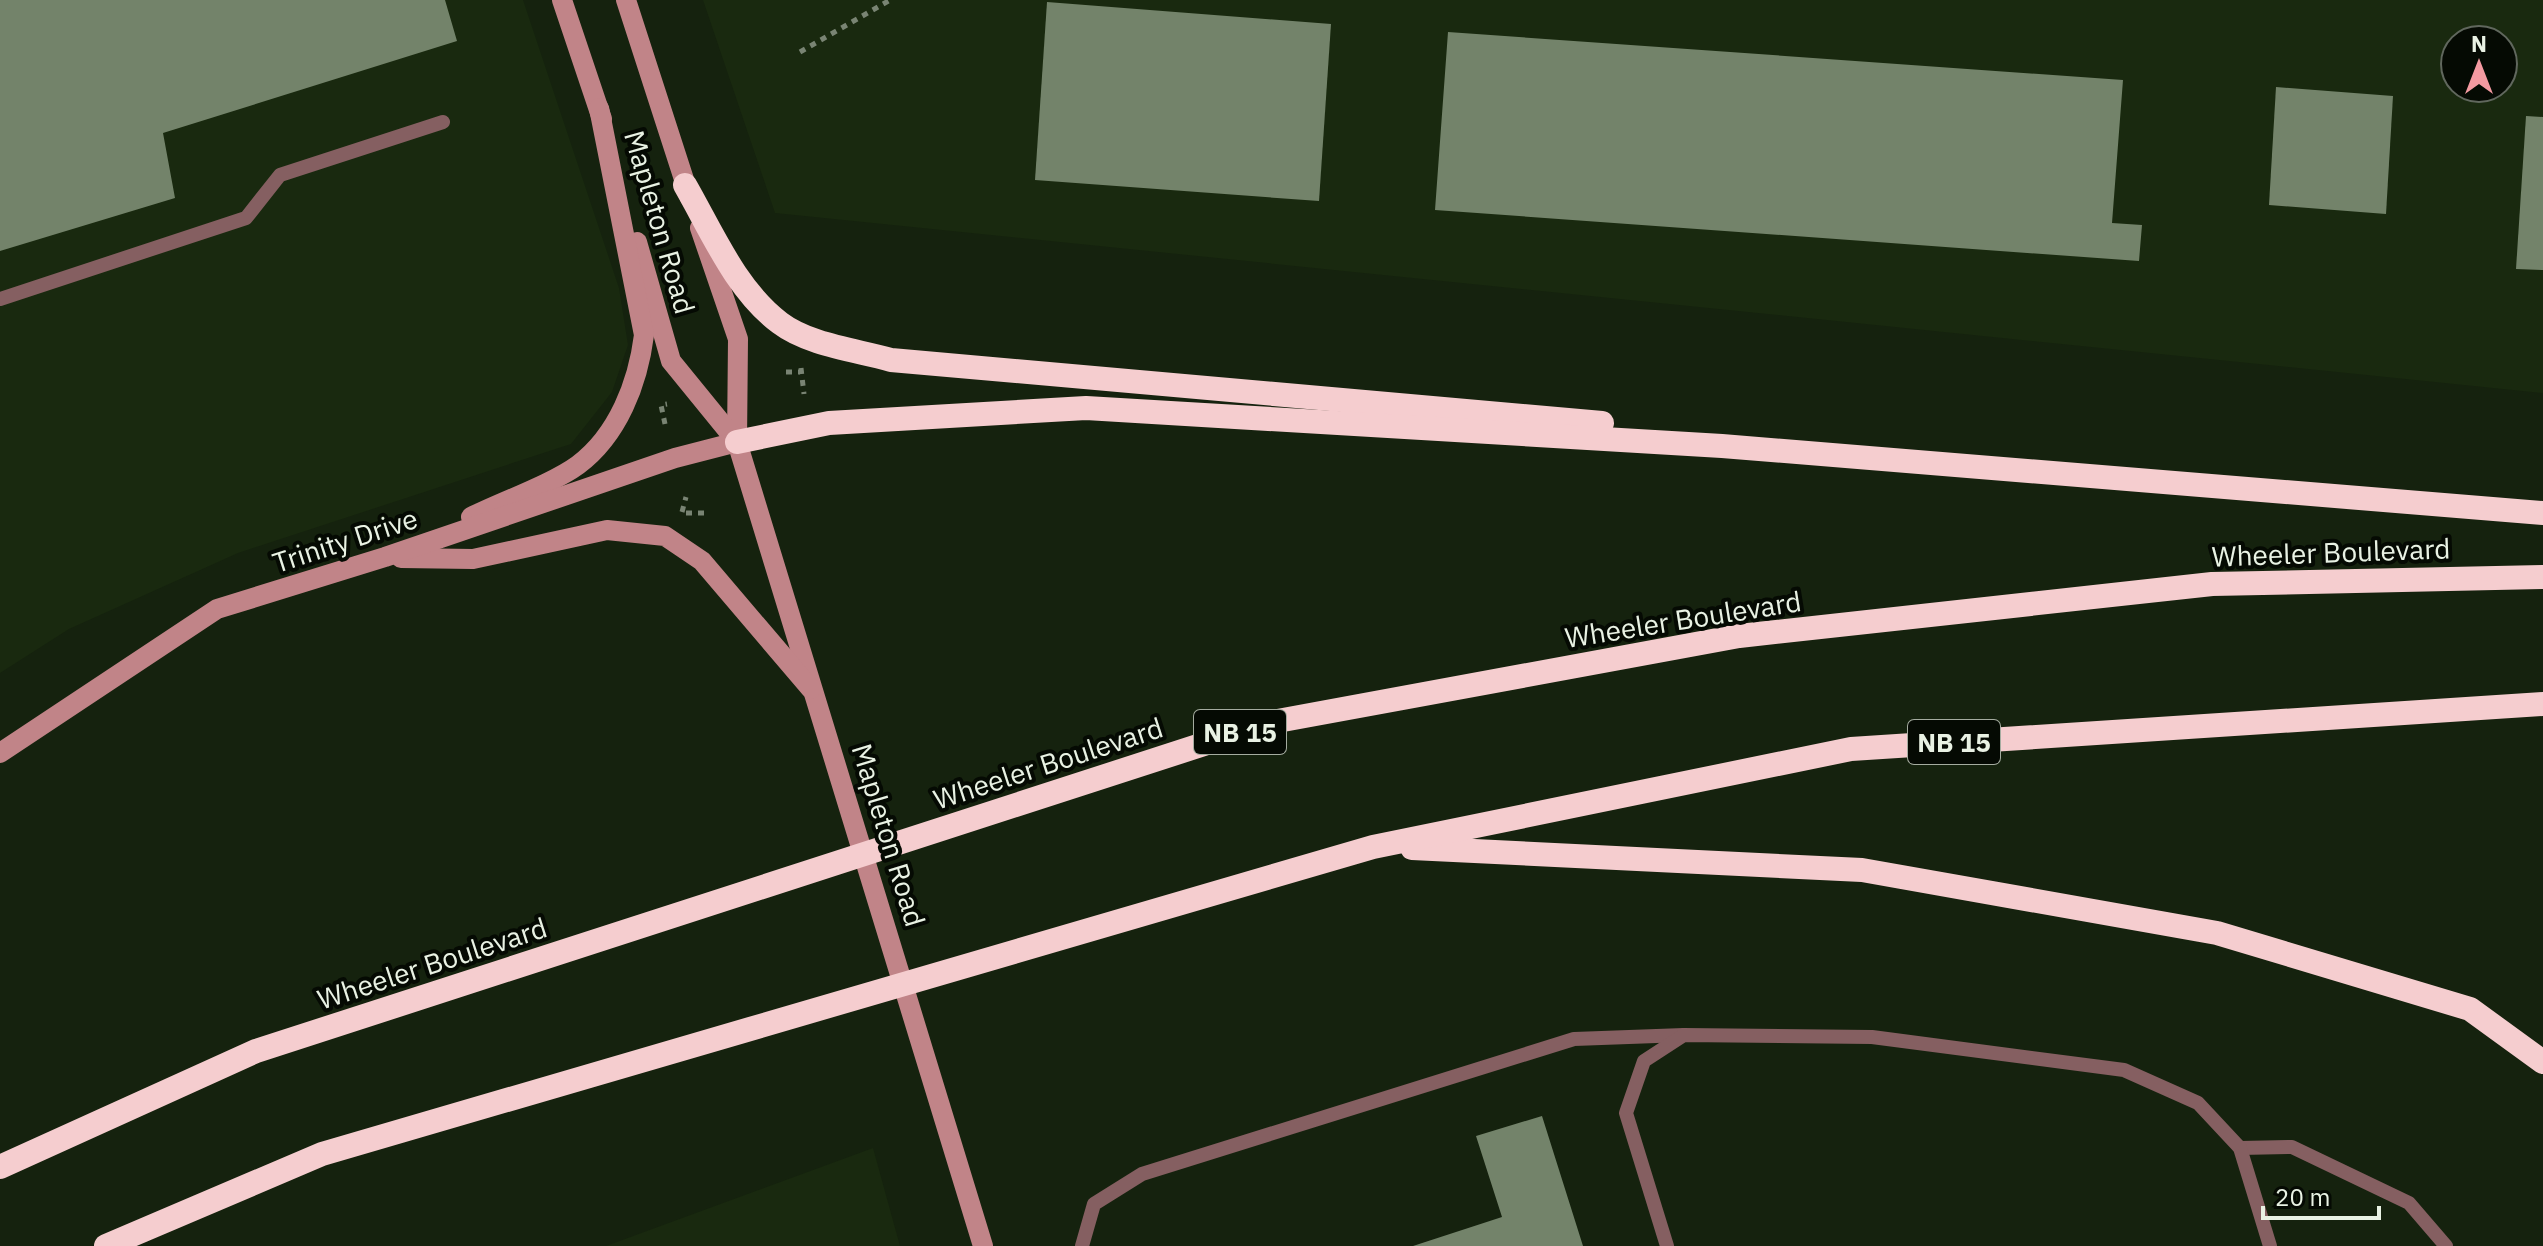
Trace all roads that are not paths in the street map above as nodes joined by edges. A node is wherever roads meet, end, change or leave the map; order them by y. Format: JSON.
{"nodes":[{"id":1,"x":562,"y":0,"type":"edge"},
{"id":2,"x":626,"y":0,"type":"edge"},
{"id":3,"x":599,"y":108,"type":"junction"},
{"id":4,"x":443,"y":122,"type":"dead end"},
{"id":5,"x":685,"y":185,"type":"junction"},
{"id":6,"x":0,"y":299,"type":"edge"},
{"id":7,"x":737,"y":442,"type":"junction"},
{"id":8,"x":1722,"y":446,"type":"junction"},
{"id":9,"x":2543,"y":513,"type":"edge"},
{"id":10,"x":385,"y":557,"type":"junction"},
{"id":11,"x":2543,"y":577,"type":"edge"},
{"id":12,"x":817,"y":695,"type":"junction"},
{"id":13,"x":2543,"y":704,"type":"edge"},
{"id":14,"x":0,"y":753,"type":"edge"},
{"id":15,"x":1373,"y":847,"type":"junction"},
{"id":16,"x":1684,"y":1035,"type":"junction"},
{"id":17,"x":2543,"y":1062,"type":"edge"},
{"id":18,"x":2240,"y":1148,"type":"junction"},
{"id":19,"x":0,"y":1167,"type":"edge"},
{"id":20,"x":106,"y":1246,"type":"edge"},
{"id":21,"x":983,"y":1246,"type":"edge"},
{"id":22,"x":1082,"y":1246,"type":"edge"},
{"id":23,"x":1667,"y":1246,"type":"edge"},
{"id":24,"x":2270,"y":1246,"type":"edge"},
{"id":25,"x":2446,"y":1246,"type":"edge"}],
"edges":[{"from":1,"to":3,"type":"main road","name":"Mapleton Road"},
{"from":2,"to":5,"type":"main road","name":"Mapleton Road"},
{"from":3,"to":7,"type":"main road","name":"Mapleton Road"},
{"from":3,"to":10,"type":"main road"},
{"from":4,"to":6,"type":"lane"},
{"from":5,"to":7,"type":"main road","name":"Mapleton Road"},
{"from":5,"to":8,"type":"highway"},
{"from":7,"to":8,"type":"highway"},
{"from":7,"to":10,"type":"main road","name":"Trinity Drive"},
{"from":7,"to":12,"type":"main road","name":"Mapleton Road"},
{"from":8,"to":9,"type":"highway"},
{"from":10,"to":12,"type":"main road"},
{"from":10,"to":14,"type":"main road","name":"Trinity Drive"},
{"from":11,"to":19,"type":"highway","name":"Wheeler Boulevard","number":"NB 15"},
{"from":12,"to":21,"type":"main road","name":"Mapleton Road"},
{"from":13,"to":15,"type":"highway","number":"NB 15"},
{"from":15,"to":17,"type":"highway"},
{"from":15,"to":20,"type":"highway","number":"NB 15"},
{"from":16,"to":18,"type":"lane"},
{"from":16,"to":22,"type":"lane"},
{"from":16,"to":23,"type":"lane"},
{"from":18,"to":24,"type":"lane"},
{"from":18,"to":25,"type":"lane"}]}
